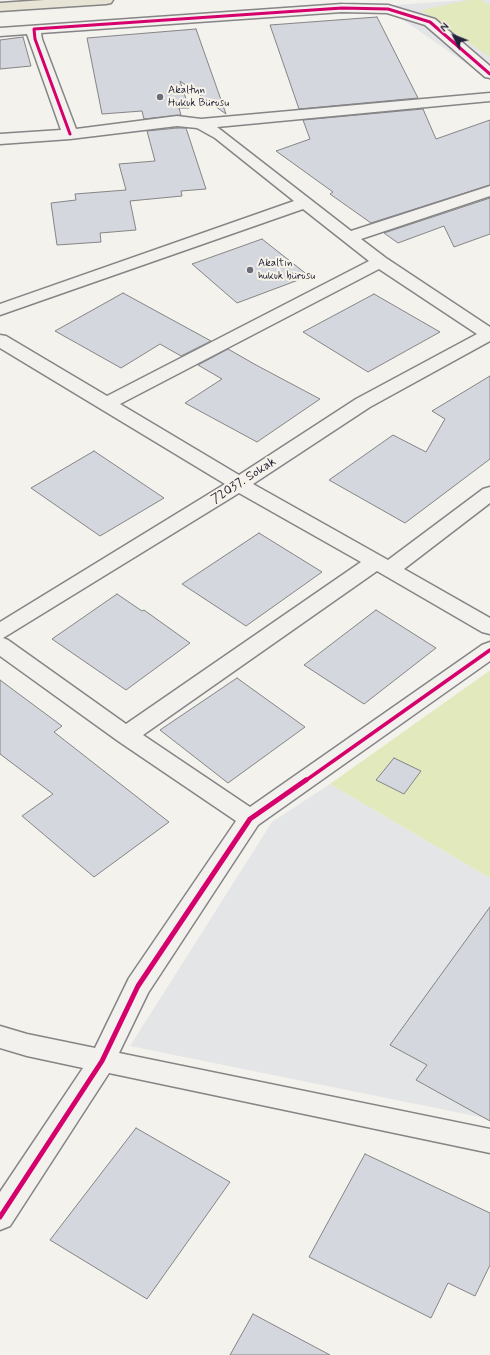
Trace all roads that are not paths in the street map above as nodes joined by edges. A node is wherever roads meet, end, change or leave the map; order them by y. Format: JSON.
{"nodes":[{"id":1,"x":106,"y":0,"type":"edge"},
{"id":2,"x":0,"y":7,"type":"edge"},
{"id":3,"x":34,"y":29,"type":"junction"},
{"id":4,"x":0,"y":32,"type":"edge"},
{"id":5,"x":490,"y":74,"type":"edge"},
{"id":6,"x":490,"y":97,"type":"edge"},
{"id":7,"x":200,"y":124,"type":"junction"},
{"id":8,"x":70,"y":134,"type":"junction"},
{"id":9,"x":0,"y":138,"type":"edge"},
{"id":10,"x":490,"y":191,"type":"edge"},
{"id":11,"x":305,"y":203,"type":"junction"},
{"id":12,"x":350,"y":237,"type":"junction"},
{"id":13,"x":380,"y":262,"type":"junction"},
{"id":14,"x":0,"y":310,"type":"edge"},
{"id":15,"x":489,"y":334,"type":"edge"},
{"id":16,"x":0,"y":340,"type":"edge"},
{"id":17,"x":106,"y":404,"type":"junction"},
{"id":18,"x":239,"y":484,"type":"junction"},
{"id":19,"x":490,"y":493,"type":"edge"},
{"id":20,"x":383,"y":566,"type":"junction"},
{"id":21,"x":490,"y":628,"type":"edge"},
{"id":22,"x":0,"y":632,"type":"edge"},
{"id":23,"x":0,"y":646,"type":"edge"},
{"id":24,"x":490,"y":650,"type":"edge"},
{"id":25,"x":126,"y":735,"type":"junction"},
{"id":26,"x":250,"y":819,"type":"junction"},
{"id":27,"x":0,"y":1037,"type":"edge"},
{"id":28,"x":102,"y":1061,"type":"junction"},
{"id":29,"x":490,"y":1141,"type":"edge"},
{"id":30,"x":0,"y":1217,"type":"edge"}],
"edges":[{"from":1,"to":2,"type":"highway"},
{"from":3,"to":4,"type":"street"},
{"from":3,"to":5,"type":"street"},
{"from":3,"to":8,"type":"street"},
{"from":6,"to":7,"type":"street"},
{"from":7,"to":8,"type":"street"},
{"from":7,"to":11,"type":"street"},
{"from":8,"to":9,"type":"street"},
{"from":10,"to":12,"type":"street"},
{"from":11,"to":12,"type":"street"},
{"from":11,"to":14,"type":"street"},
{"from":12,"to":13,"type":"street"},
{"from":13,"to":15,"type":"street"},
{"from":13,"to":17,"type":"street"},
{"from":15,"to":18,"type":"street","name":"72037. Sokak"},
{"from":16,"to":17,"type":"street"},
{"from":17,"to":18,"type":"street"},
{"from":18,"to":20,"type":"street"},
{"from":18,"to":22,"type":"street","name":"72037. Sokak"},
{"from":19,"to":20,"type":"street"},
{"from":20,"to":21,"type":"street"},
{"from":20,"to":25,"type":"street"},
{"from":23,"to":25,"type":"street"},
{"from":24,"to":26,"type":"street"},
{"from":25,"to":26,"type":"street"},
{"from":26,"to":28,"type":"street"},
{"from":27,"to":28,"type":"street"},
{"from":28,"to":29,"type":"street"},
{"from":28,"to":30,"type":"street"}]}
